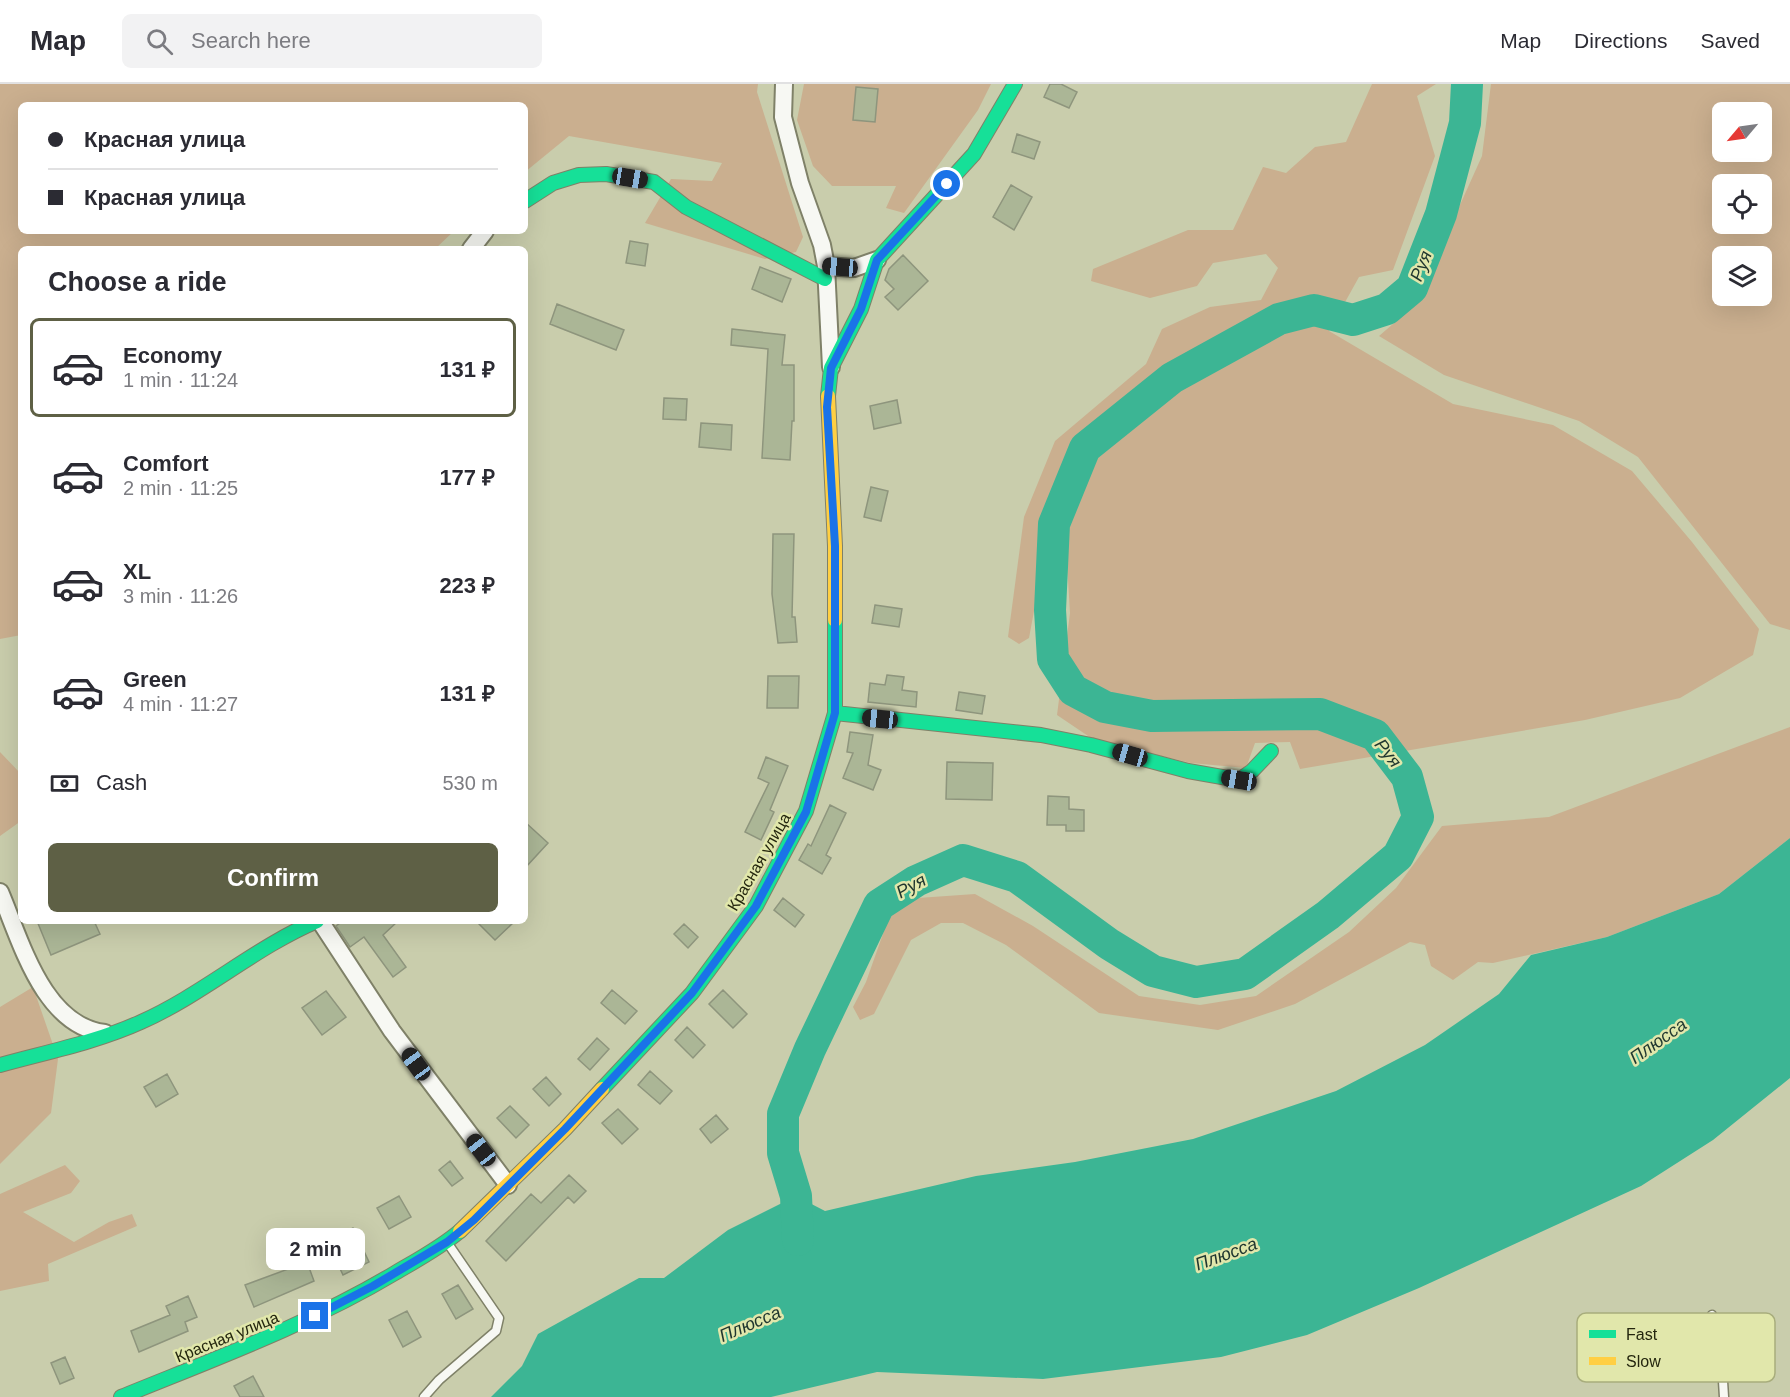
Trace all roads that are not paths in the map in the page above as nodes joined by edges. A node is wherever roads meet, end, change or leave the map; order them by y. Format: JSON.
{"nodes":[{"id":1,"x":784,"y":84,"type":"edge"},
{"id":2,"x":1015,"y":84,"type":"edge"},
{"id":3,"x":528,"y":199,"type":"edge"},
{"id":4,"x":483,"y":234,"type":"edge"},
{"id":5,"x":473,"y":246,"type":"edge"},
{"id":6,"x":877,"y":260,"type":"junction"},
{"id":7,"x":825,"y":272,"type":"junction"},
{"id":8,"x":831,"y":368,"type":"junction"},
{"id":9,"x":835,"y":713,"type":"junction"},
{"id":10,"x":1271,"y":751,"type":"dead end"},
{"id":11,"x":0,"y":892,"type":"edge"},
{"id":12,"x":310,"y":924,"type":"edge"},
{"id":13,"x":320,"y":924,"type":"edge"},
{"id":14,"x":112,"y":1033,"type":"junction"},
{"id":15,"x":0,"y":1065,"type":"edge"},
{"id":16,"x":508,"y":1185,"type":"junction"},
{"id":17,"x":447,"y":1242,"type":"junction"},
{"id":18,"x":1723,"y":1382,"type":"edge"},
{"id":19,"x":121,"y":1397,"type":"edge"},
{"id":20,"x":424,"y":1397,"type":"edge"},
{"id":21,"x":1724,"y":1397,"type":"edge"}],
"edges":[{"from":1,"to":7,"type":"street"},
{"from":2,"to":6,"type":"street","name":"Красная улица"},
{"from":3,"to":7,"type":"street"},
{"from":4,"to":5,"type":"street"},
{"from":6,"to":7,"type":"street"},
{"from":6,"to":8,"type":"street","name":"Красная улица"},
{"from":7,"to":8,"type":"street"},
{"from":8,"to":9,"type":"street","name":"Красная улица"},
{"from":9,"to":10,"type":"street"},
{"from":9,"to":16,"type":"street","name":"Красная улица"},
{"from":11,"to":14,"type":"street"},
{"from":12,"to":14,"type":"street"},
{"from":13,"to":16,"type":"street"},
{"from":14,"to":15,"type":"street"},
{"from":16,"to":17,"type":"street","name":"Красная улица"},
{"from":17,"to":19,"type":"street","name":"Красная улица"},
{"from":17,"to":20,"type":"lane"},
{"from":18,"to":21,"type":"lane"}]}
